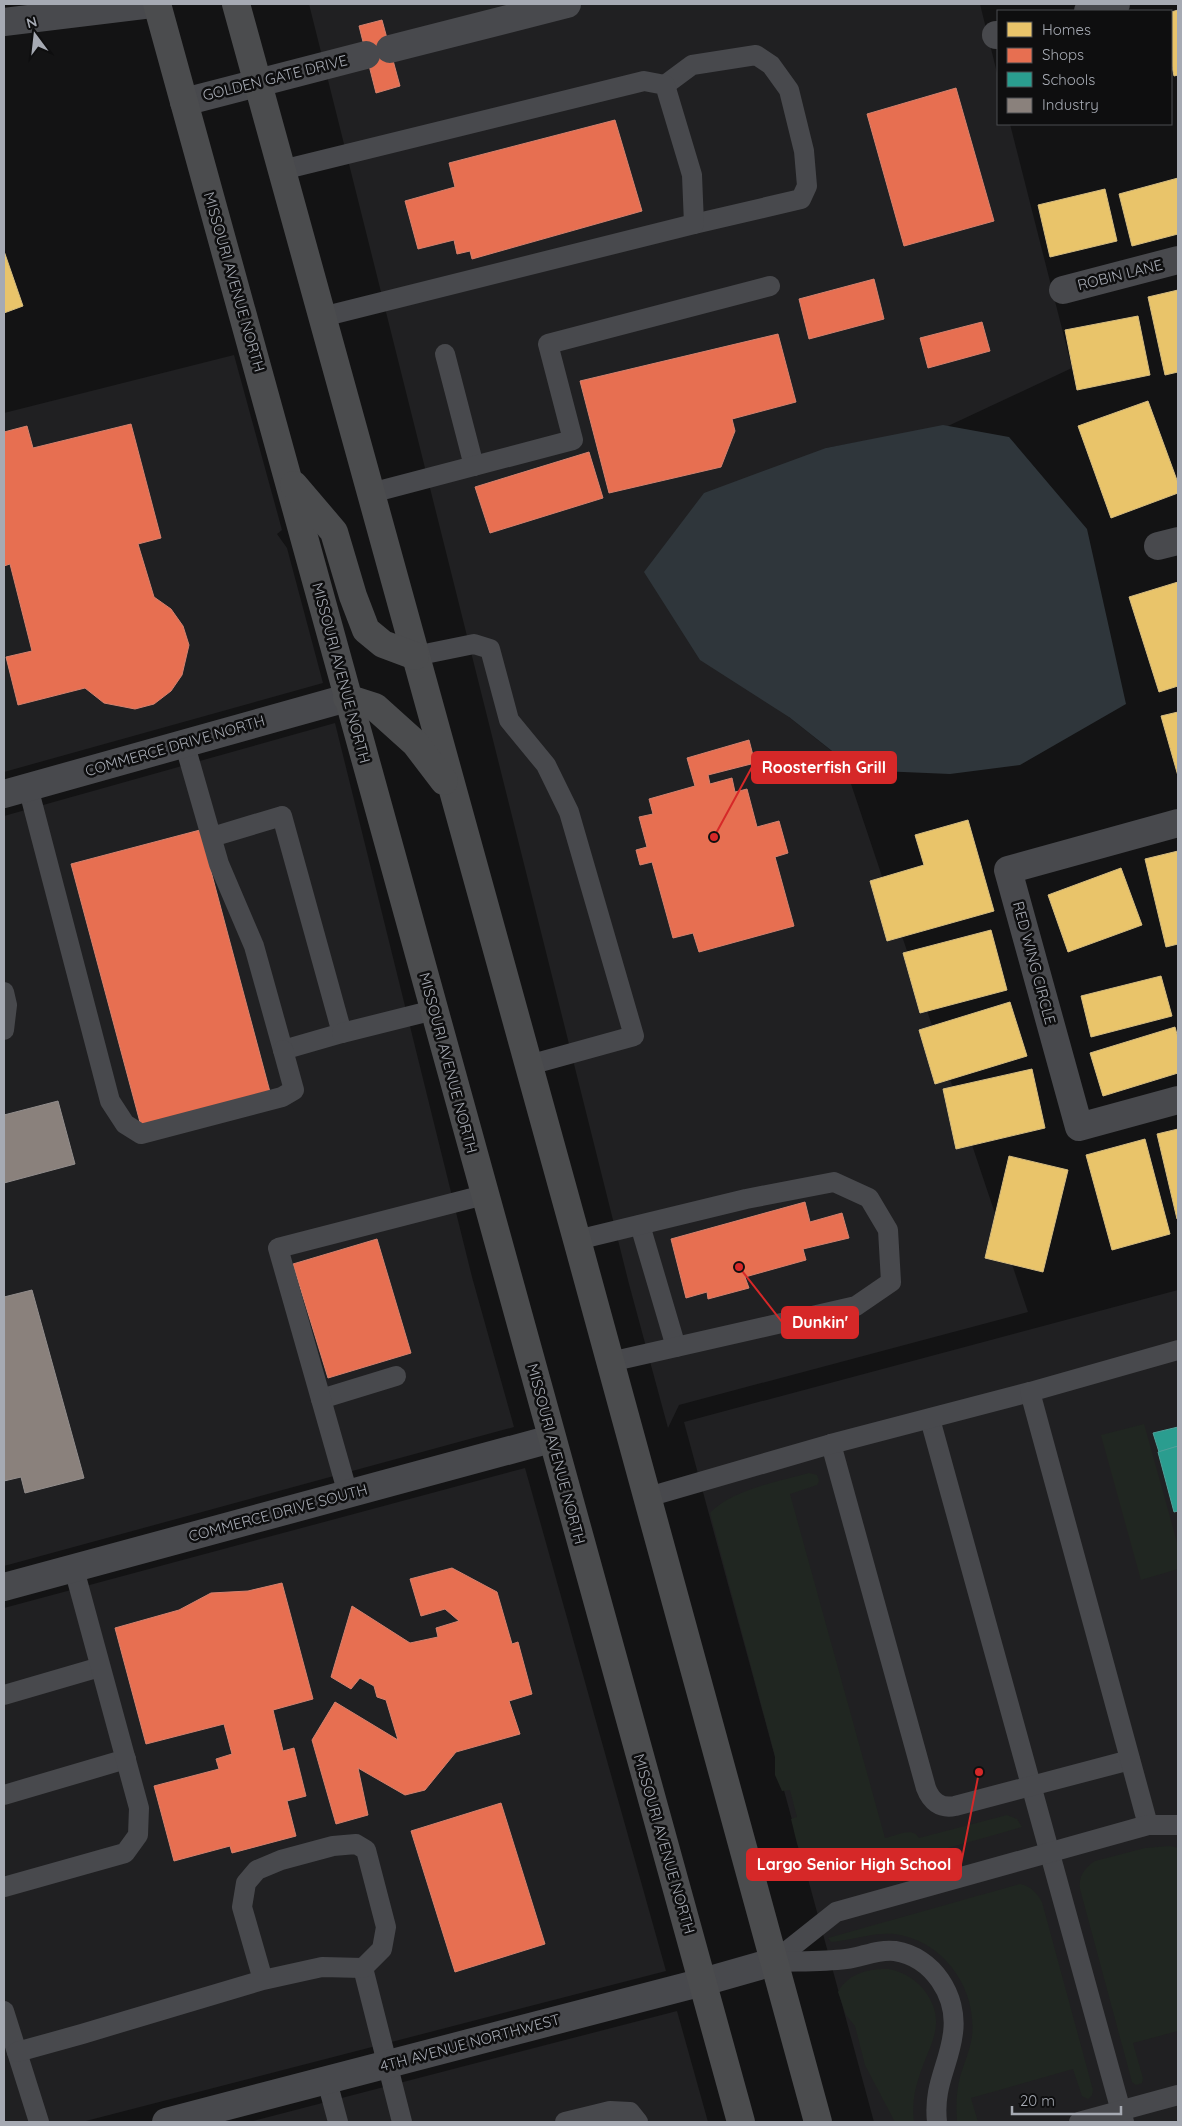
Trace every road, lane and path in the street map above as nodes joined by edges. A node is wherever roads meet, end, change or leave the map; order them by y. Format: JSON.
{"nodes":[{"id":1,"x":152,"y":4,"type":"edge"},
{"id":2,"x":157,"y":4,"type":"edge"},
{"id":3,"x":236,"y":4,"type":"edge"},
{"id":4,"x":566,"y":4,"type":"edge"},
{"id":5,"x":1116,"y":4,"type":"edge"},
{"id":6,"x":1092,"y":10,"type":"edge"},
{"id":7,"x":4,"y":22,"type":"edge"},
{"id":8,"x":258,"y":83,"type":"junction"},
{"id":9,"x":665,"y":85,"type":"junction"},
{"id":10,"x":184,"y":102,"type":"junction"},
{"id":11,"x":282,"y":170,"type":"junction"},
{"id":12,"x":694,"y":224,"type":"junction"},
{"id":13,"x":1178,"y":260,"type":"edge"},
{"id":14,"x":770,"y":286,"type":"dead end"},
{"id":15,"x":1062,"y":290,"type":"dead end"},
{"id":16,"x":322,"y":317,"type":"junction"},
{"id":17,"x":445,"y":354,"type":"dead end"},
{"id":18,"x":474,"y":466,"type":"junction"},
{"id":19,"x":290,"y":480,"type":"junction"},
{"id":20,"x":371,"y":493,"type":"junction"},
{"id":21,"x":415,"y":656,"type":"junction"},
{"id":22,"x":347,"y":698,"type":"junction"},
{"id":23,"x":184,"y":742,"type":"junction"},
{"id":24,"x":16,"y":791,"type":"edge"},
{"id":25,"x":453,"y":792,"type":"junction"},
{"id":26,"x":1178,"y":823,"type":"edge"},
{"id":27,"x":212,"y":837,"type":"junction"},
{"id":28,"x":4,"y":992,"type":"edge"},
{"id":29,"x":434,"y":1010,"type":"junction"},
{"id":30,"x":4,"y":1030,"type":"edge"},
{"id":31,"x":342,"y":1033,"type":"junction"},
{"id":32,"x":282,"y":1050,"type":"junction"},
{"id":33,"x":529,"y":1065,"type":"junction"},
{"id":34,"x":1178,"y":1100,"type":"edge"},
{"id":35,"x":484,"y":1195,"type":"junction"},
{"id":36,"x":640,"y":1225,"type":"junction"},
{"id":37,"x":577,"y":1240,"type":"junction"},
{"id":38,"x":676,"y":1347,"type":"junction"},
{"id":39,"x":1178,"y":1350,"type":"edge"},
{"id":40,"x":610,"y":1362,"type":"junction"},
{"id":41,"x":396,"y":1376,"type":"dead end"},
{"id":42,"x":1030,"y":1392,"type":"junction"},
{"id":43,"x":321,"y":1399,"type":"junction"},
{"id":44,"x":930,"y":1418,"type":"junction"},
{"id":45,"x":552,"y":1439,"type":"junction"},
{"id":46,"x":831,"y":1444,"type":"junction"},
{"id":47,"x":348,"y":1494,"type":"junction"},
{"id":48,"x":648,"y":1497,"type":"junction"},
{"id":49,"x":74,"y":1569,"type":"junction"},
{"id":50,"x":4,"y":1588,"type":"edge"},
{"id":51,"x":100,"y":1667,"type":"junction"},
{"id":52,"x":4,"y":1696,"type":"edge"},
{"id":53,"x":126,"y":1759,"type":"junction"},
{"id":54,"x":1130,"y":1760,"type":"junction"},
{"id":55,"x":1031,"y":1787,"type":"junction"},
{"id":56,"x":4,"y":1795,"type":"edge"},
{"id":57,"x":1148,"y":1825,"type":"junction"},
{"id":58,"x":1178,"y":1825,"type":"edge"},
{"id":59,"x":1049,"y":1853,"type":"junction"},
{"id":60,"x":4,"y":1887,"type":"edge"},
{"id":61,"x":773,"y":1962,"type":"junction"},
{"id":62,"x":363,"y":1968,"type":"junction"},
{"id":63,"x":263,"y":1980,"type":"junction"},
{"id":64,"x":703,"y":1982,"type":"junction"},
{"id":65,"x":4,"y":2011,"type":"edge"},
{"id":66,"x":17,"y":2052,"type":"junction"},
{"id":67,"x":387,"y":2065,"type":"junction"},
{"id":68,"x":327,"y":2080,"type":"junction"},
{"id":69,"x":1178,"y":2095,"type":"edge"},
{"id":70,"x":1123,"y":2116,"type":"edge"},
{"id":71,"x":39,"y":2122,"type":"edge"},
{"id":72,"x":166,"y":2122,"type":"edge"},
{"id":73,"x":338,"y":2122,"type":"edge"},
{"id":74,"x":402,"y":2122,"type":"edge"},
{"id":75,"x":565,"y":2122,"type":"edge"},
{"id":76,"x":638,"y":2122,"type":"edge"},
{"id":77,"x":741,"y":2122,"type":"edge"},
{"id":78,"x":818,"y":2122,"type":"edge"},
{"id":79,"x":937,"y":2122,"type":"edge"},
{"id":80,"x":1079,"y":2122,"type":"edge"}],
"edges":[{"from":1,"to":7,"type":"street"},
{"from":2,"to":10,"type":"main road","name":"MISSOURI AVENUE NORTH"},
{"from":3,"to":8,"type":"main road"},
{"from":4,"to":8,"type":"street","name":"GOLDEN GATE DRIVE"},
{"from":5,"to":6,"type":"street"},
{"from":8,"to":10,"type":"street","name":"GOLDEN GATE DRIVE"},
{"from":8,"to":11,"type":"main road"},
{"from":9,"to":11,"type":"lane"},
{"from":9,"to":12,"type":"lane"},
{"from":9,"to":12,"type":"lane"},
{"from":10,"to":19,"type":"main road","name":"MISSOURI AVENUE NORTH"},
{"from":11,"to":16,"type":"main road"},
{"from":12,"to":16,"type":"lane"},
{"from":13,"to":15,"type":"street","name":"ROBIN LANE"},
{"from":14,"to":18,"type":"lane"},
{"from":16,"to":20,"type":"main road"},
{"from":17,"to":18,"type":"lane"},
{"from":18,"to":20,"type":"lane"},
{"from":19,"to":21,"type":"main road"},
{"from":19,"to":22,"type":"main road","name":"MISSOURI AVENUE NORTH"},
{"from":20,"to":21,"type":"main road"},
{"from":21,"to":25,"type":"main road"},
{"from":21,"to":33,"type":"lane"},
{"from":22,"to":23,"type":"street","name":"COMMERCE DRIVE NORTH"},
{"from":22,"to":25,"type":"main road"},
{"from":22,"to":29,"type":"main road","name":"MISSOURI AVENUE NORTH"},
{"from":23,"to":24,"type":"street","name":"COMMERCE DRIVE NORTH"},
{"from":23,"to":27,"type":"lane"},
{"from":24,"to":32,"type":"lane"},
{"from":25,"to":33,"type":"main road"},
{"from":26,"to":34,"type":"street","name":"RED WING CIRCLE"},
{"from":27,"to":31,"type":"lane"},
{"from":27,"to":32,"type":"lane"},
{"from":28,"to":30,"type":"lane"},
{"from":29,"to":31,"type":"lane"},
{"from":29,"to":35,"type":"main road","name":"MISSOURI AVENUE NORTH"},
{"from":31,"to":32,"type":"lane"},
{"from":33,"to":37,"type":"main road"},
{"from":35,"to":43,"type":"lane"},
{"from":35,"to":45,"type":"main road","name":"MISSOURI AVENUE NORTH"},
{"from":36,"to":37,"type":"lane"},
{"from":36,"to":38,"type":"lane"},
{"from":36,"to":38,"type":"lane"},
{"from":37,"to":40,"type":"main road"},
{"from":38,"to":40,"type":"lane"},
{"from":39,"to":42,"type":"lane"},
{"from":40,"to":48,"type":"main road"},
{"from":41,"to":43,"type":"lane"},
{"from":42,"to":44,"type":"lane"},
{"from":42,"to":54,"type":"lane"},
{"from":43,"to":47,"type":"lane"},
{"from":44,"to":46,"type":"lane"},
{"from":44,"to":55,"type":"lane"},
{"from":45,"to":47,"type":"street","name":"COMMERCE DRIVE SOUTH"},
{"from":45,"to":64,"type":"main road","name":"MISSOURI AVENUE NORTH"},
{"from":46,"to":48,"type":"lane"},
{"from":46,"to":55,"type":"lane"},
{"from":47,"to":49,"type":"street","name":"COMMERCE DRIVE SOUTH"},
{"from":48,"to":61,"type":"main road"},
{"from":49,"to":50,"type":"street","name":"COMMERCE DRIVE SOUTH"},
{"from":49,"to":51,"type":"lane"},
{"from":51,"to":52,"type":"lane"},
{"from":51,"to":53,"type":"lane"},
{"from":53,"to":56,"type":"lane"},
{"from":53,"to":60,"type":"lane"},
{"from":54,"to":55,"type":"lane"},
{"from":54,"to":57,"type":"lane"},
{"from":55,"to":59,"type":"lane"},
{"from":57,"to":58,"type":"lane"},
{"from":57,"to":59,"type":"lane"},
{"from":59,"to":61,"type":"lane"},
{"from":59,"to":70,"type":"lane"},
{"from":61,"to":64,"type":"street","name":"4TH AVENUE NORTHWEST"},
{"from":61,"to":78,"type":"main road"},
{"from":61,"to":79,"type":"lane"},
{"from":62,"to":63,"type":"lane"},
{"from":62,"to":63,"type":"lane"},
{"from":62,"to":67,"type":"lane"},
{"from":63,"to":66,"type":"lane"},
{"from":64,"to":67,"type":"street","name":"4TH AVENUE NORTHWEST"},
{"from":64,"to":77,"type":"main road","name":"MISSOURI AVENUE NORTH"},
{"from":65,"to":66,"type":"lane"},
{"from":66,"to":71,"type":"lane"},
{"from":67,"to":68,"type":"street","name":"4TH AVENUE NORTHWEST"},
{"from":67,"to":74,"type":"lane"},
{"from":68,"to":72,"type":"street","name":"4TH AVENUE NORTHWEST"},
{"from":68,"to":73,"type":"lane"},
{"from":69,"to":70,"type":"lane"},
{"from":70,"to":80,"type":"lane"},
{"from":75,"to":76,"type":"lane"}]}
